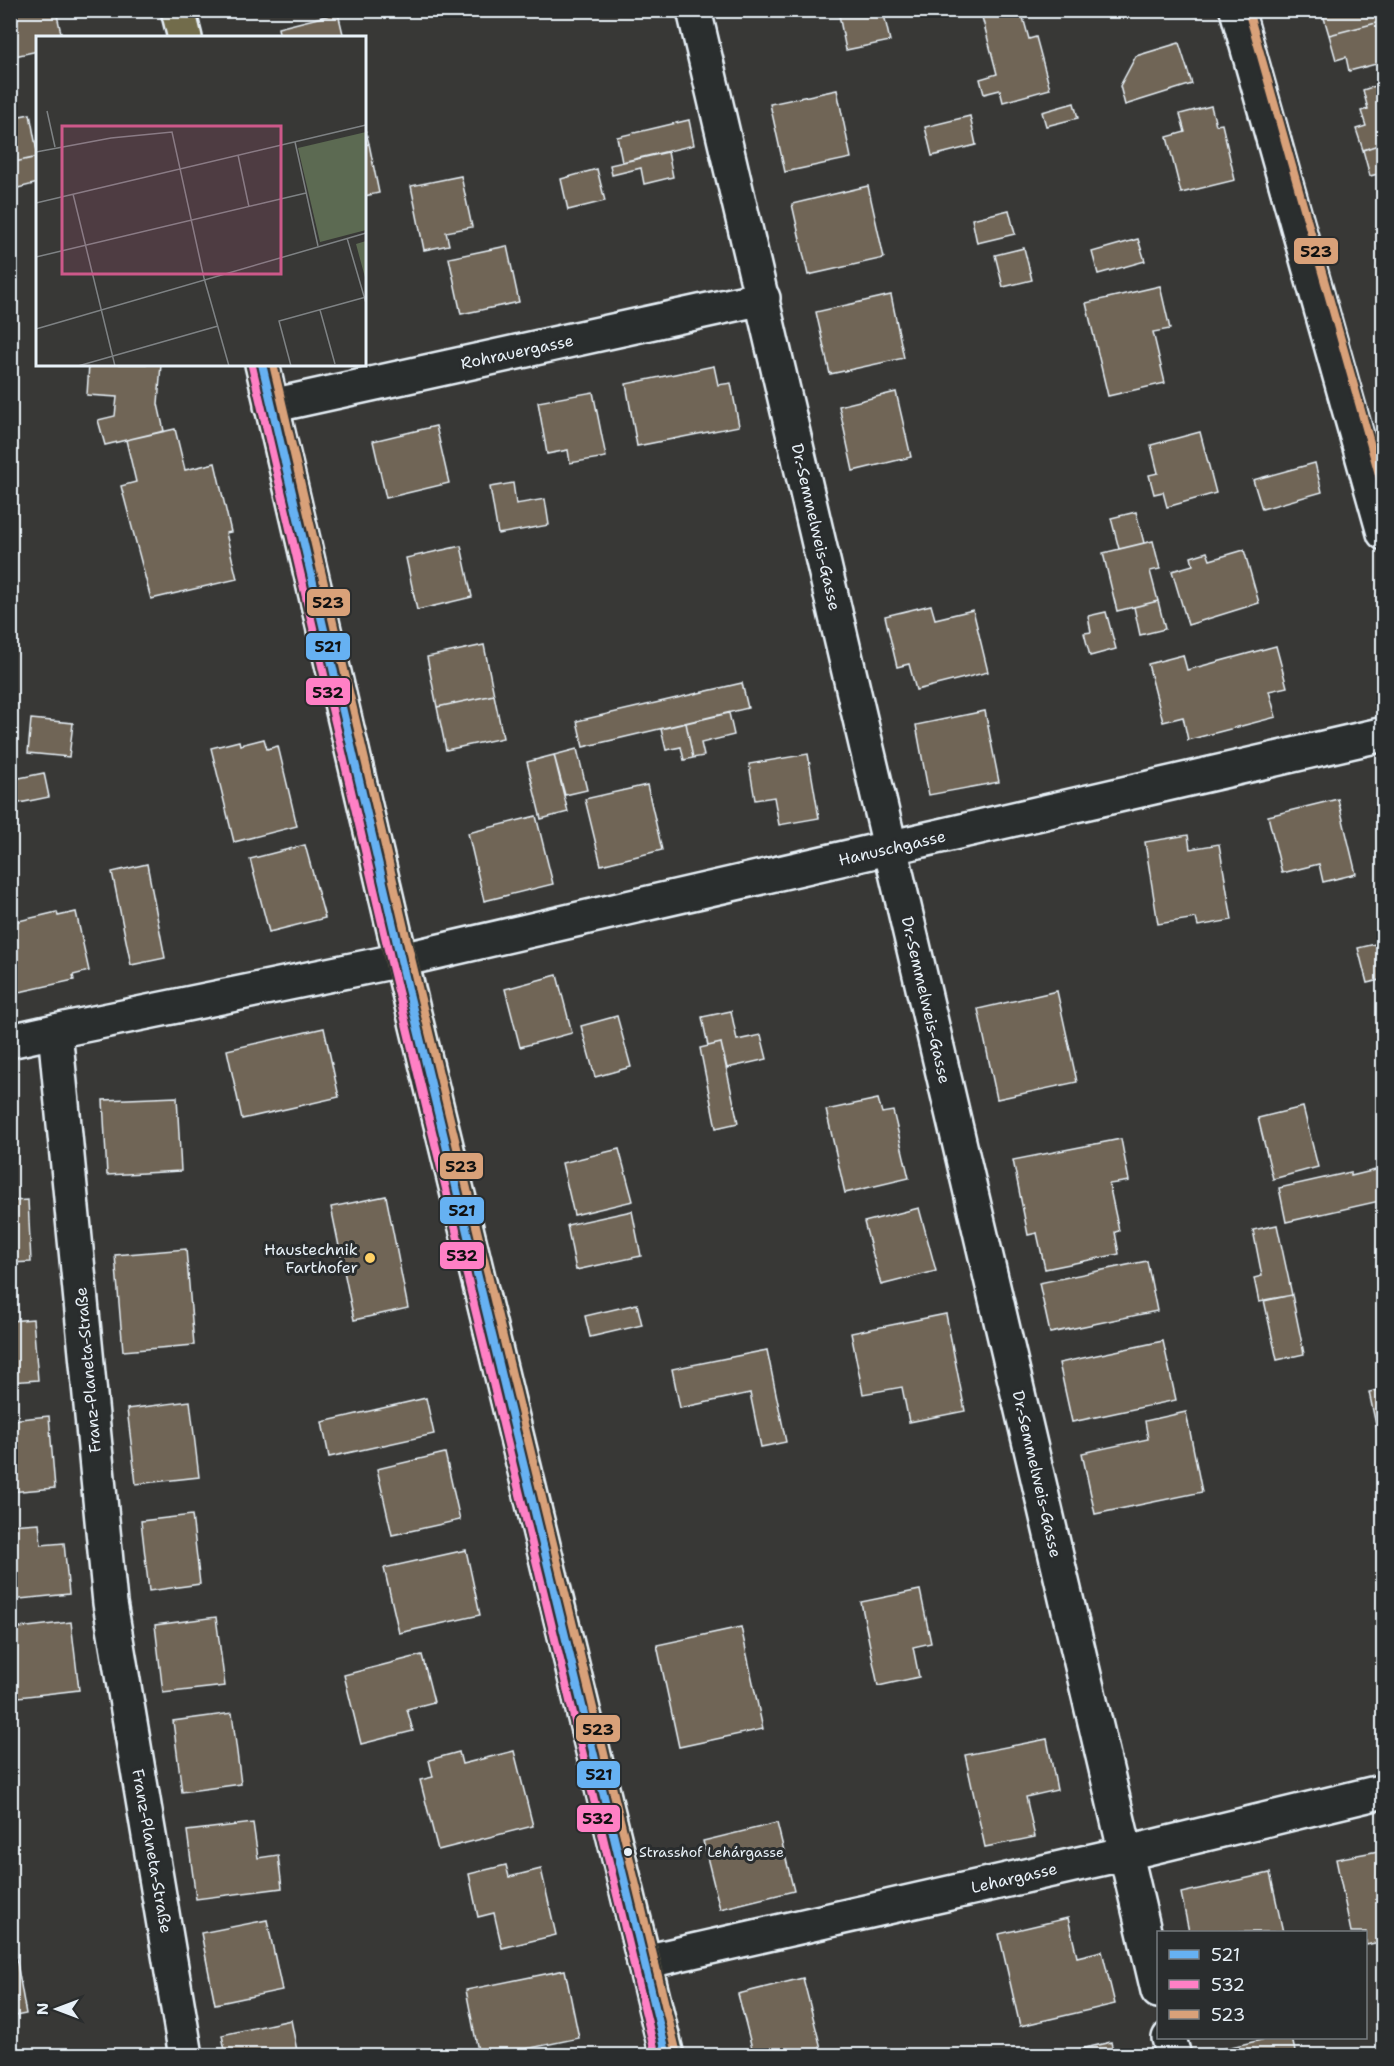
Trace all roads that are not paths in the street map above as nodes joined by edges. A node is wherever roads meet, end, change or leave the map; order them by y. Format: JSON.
{"nodes":[{"id":1,"x":178,"y":10,"type":"edge"},
{"id":2,"x":694,"y":10,"type":"edge"},
{"id":3,"x":1237,"y":10,"type":"edge"},
{"id":4,"x":184,"y":36,"type":"edge"},
{"id":5,"x":763,"y":298,"type":"junction"},
{"id":6,"x":262,"y":366,"type":"edge"},
{"id":7,"x":271,"y":406,"type":"junction"},
{"id":8,"x":1383,"y":533,"type":"edge"},
{"id":9,"x":1383,"y":734,"type":"edge"},
{"id":10,"x":891,"y":848,"type":"junction"},
{"id":11,"x":401,"y":960,"type":"junction"},
{"id":12,"x":56,"y":1031,"type":"junction"},
{"id":13,"x":10,"y":1041,"type":"edge"},
{"id":14,"x":1383,"y":1791,"type":"edge"},
{"id":15,"x":1127,"y":1853,"type":"junction"},
{"id":16,"x":644,"y":1962,"type":"junction"},
{"id":17,"x":1157,"y":1986,"type":"edge"},
{"id":18,"x":1170,"y":2039,"type":"edge"},
{"id":19,"x":186,"y":2055,"type":"edge"},
{"id":20,"x":667,"y":2055,"type":"edge"},
{"id":21,"x":1174,"y":2055,"type":"edge"}],
"edges":[{"from":1,"to":4,"type":"main road"},
{"from":2,"to":5,"type":"street","name":"Dr.-Semmelweis-Gasse"},
{"from":3,"to":8,"type":"street"},
{"from":5,"to":7,"type":"street","name":"Rohrauergasse"},
{"from":5,"to":10,"type":"street","name":"Dr.-Semmelweis-Gasse"},
{"from":6,"to":7,"type":"main road"},
{"from":7,"to":11,"type":"main road"},
{"from":9,"to":10,"type":"street","name":"Hanuschgasse"},
{"from":10,"to":11,"type":"street","name":"Hanuschgasse"},
{"from":10,"to":15,"type":"street","name":"Dr.-Semmelweis-Gasse"},
{"from":11,"to":12,"type":"street"},
{"from":11,"to":16,"type":"main road"},
{"from":12,"to":13,"type":"street"},
{"from":12,"to":19,"type":"street","name":"Franz-Planeta-Straße"},
{"from":14,"to":15,"type":"street","name":"Lehargasse"},
{"from":15,"to":16,"type":"street","name":"Lehargasse"},
{"from":15,"to":17,"type":"street","name":"Dr.-Semmelweis-Gasse"},
{"from":16,"to":20,"type":"main road"},
{"from":18,"to":21,"type":"street"}]}
